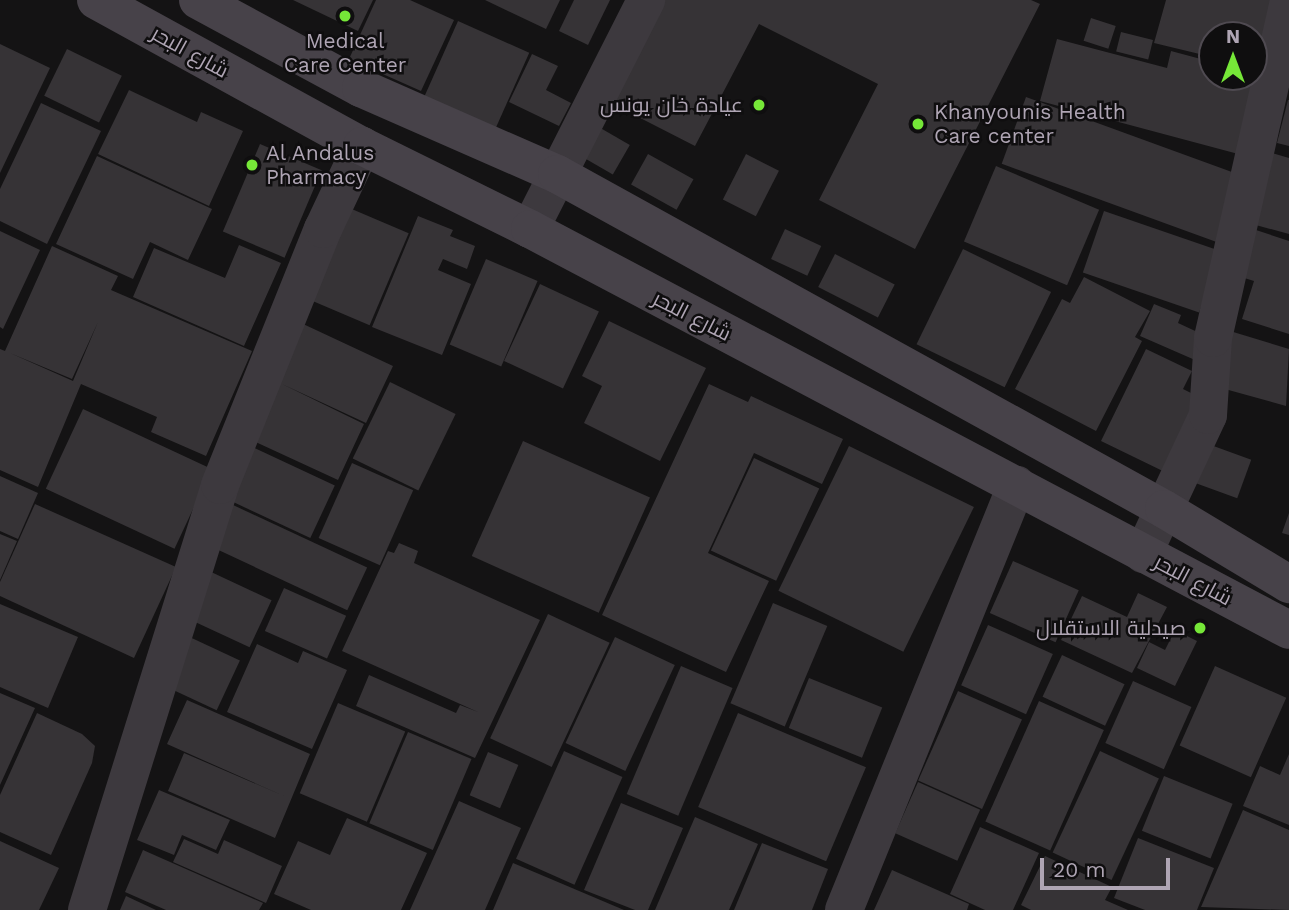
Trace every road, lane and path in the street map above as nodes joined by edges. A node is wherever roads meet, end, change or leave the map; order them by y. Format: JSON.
{"nodes":[{"id":1,"x":96,"y":0,"type":"edge"},
{"id":2,"x":198,"y":0,"type":"edge"},
{"id":3,"x":646,"y":0,"type":"edge"},
{"id":4,"x":1289,"y":0,"type":"edge"},
{"id":5,"x":362,"y":146,"type":"junction"},
{"id":6,"x":557,"y":174,"type":"junction"},
{"id":7,"x":530,"y":229,"type":"junction"},
{"id":8,"x":1017,"y":485,"type":"junction"},
{"id":9,"x":1164,"y":509,"type":"junction"},
{"id":10,"x":1143,"y":554,"type":"junction"},
{"id":11,"x":1289,"y":584,"type":"edge"},
{"id":12,"x":1289,"y":630,"type":"edge"},
{"id":13,"x":87,"y":910,"type":"edge"},
{"id":14,"x":844,"y":910,"type":"edge"}],
"edges":[{"from":1,"to":5,"type":"main road","name":"شارع البحر"},
{"from":2,"to":6,"type":"main road","name":"شارع البحر"},
{"from":3,"to":6,"type":"street"},
{"from":4,"to":9,"type":"street"},
{"from":5,"to":7,"type":"main road","name":"شارع البحر"},
{"from":5,"to":13,"type":"street"},
{"from":6,"to":7,"type":"street"},
{"from":6,"to":9,"type":"main road","name":"شارع البحر"},
{"from":7,"to":8,"type":"main road","name":"شارع البحر"},
{"from":8,"to":10,"type":"main road","name":"شارع البحر"},
{"from":8,"to":14,"type":"street"},
{"from":9,"to":10,"type":"street"},
{"from":9,"to":11,"type":"main road","name":"شارع البحر"},
{"from":10,"to":12,"type":"main road","name":"شارع البحر"}]}
